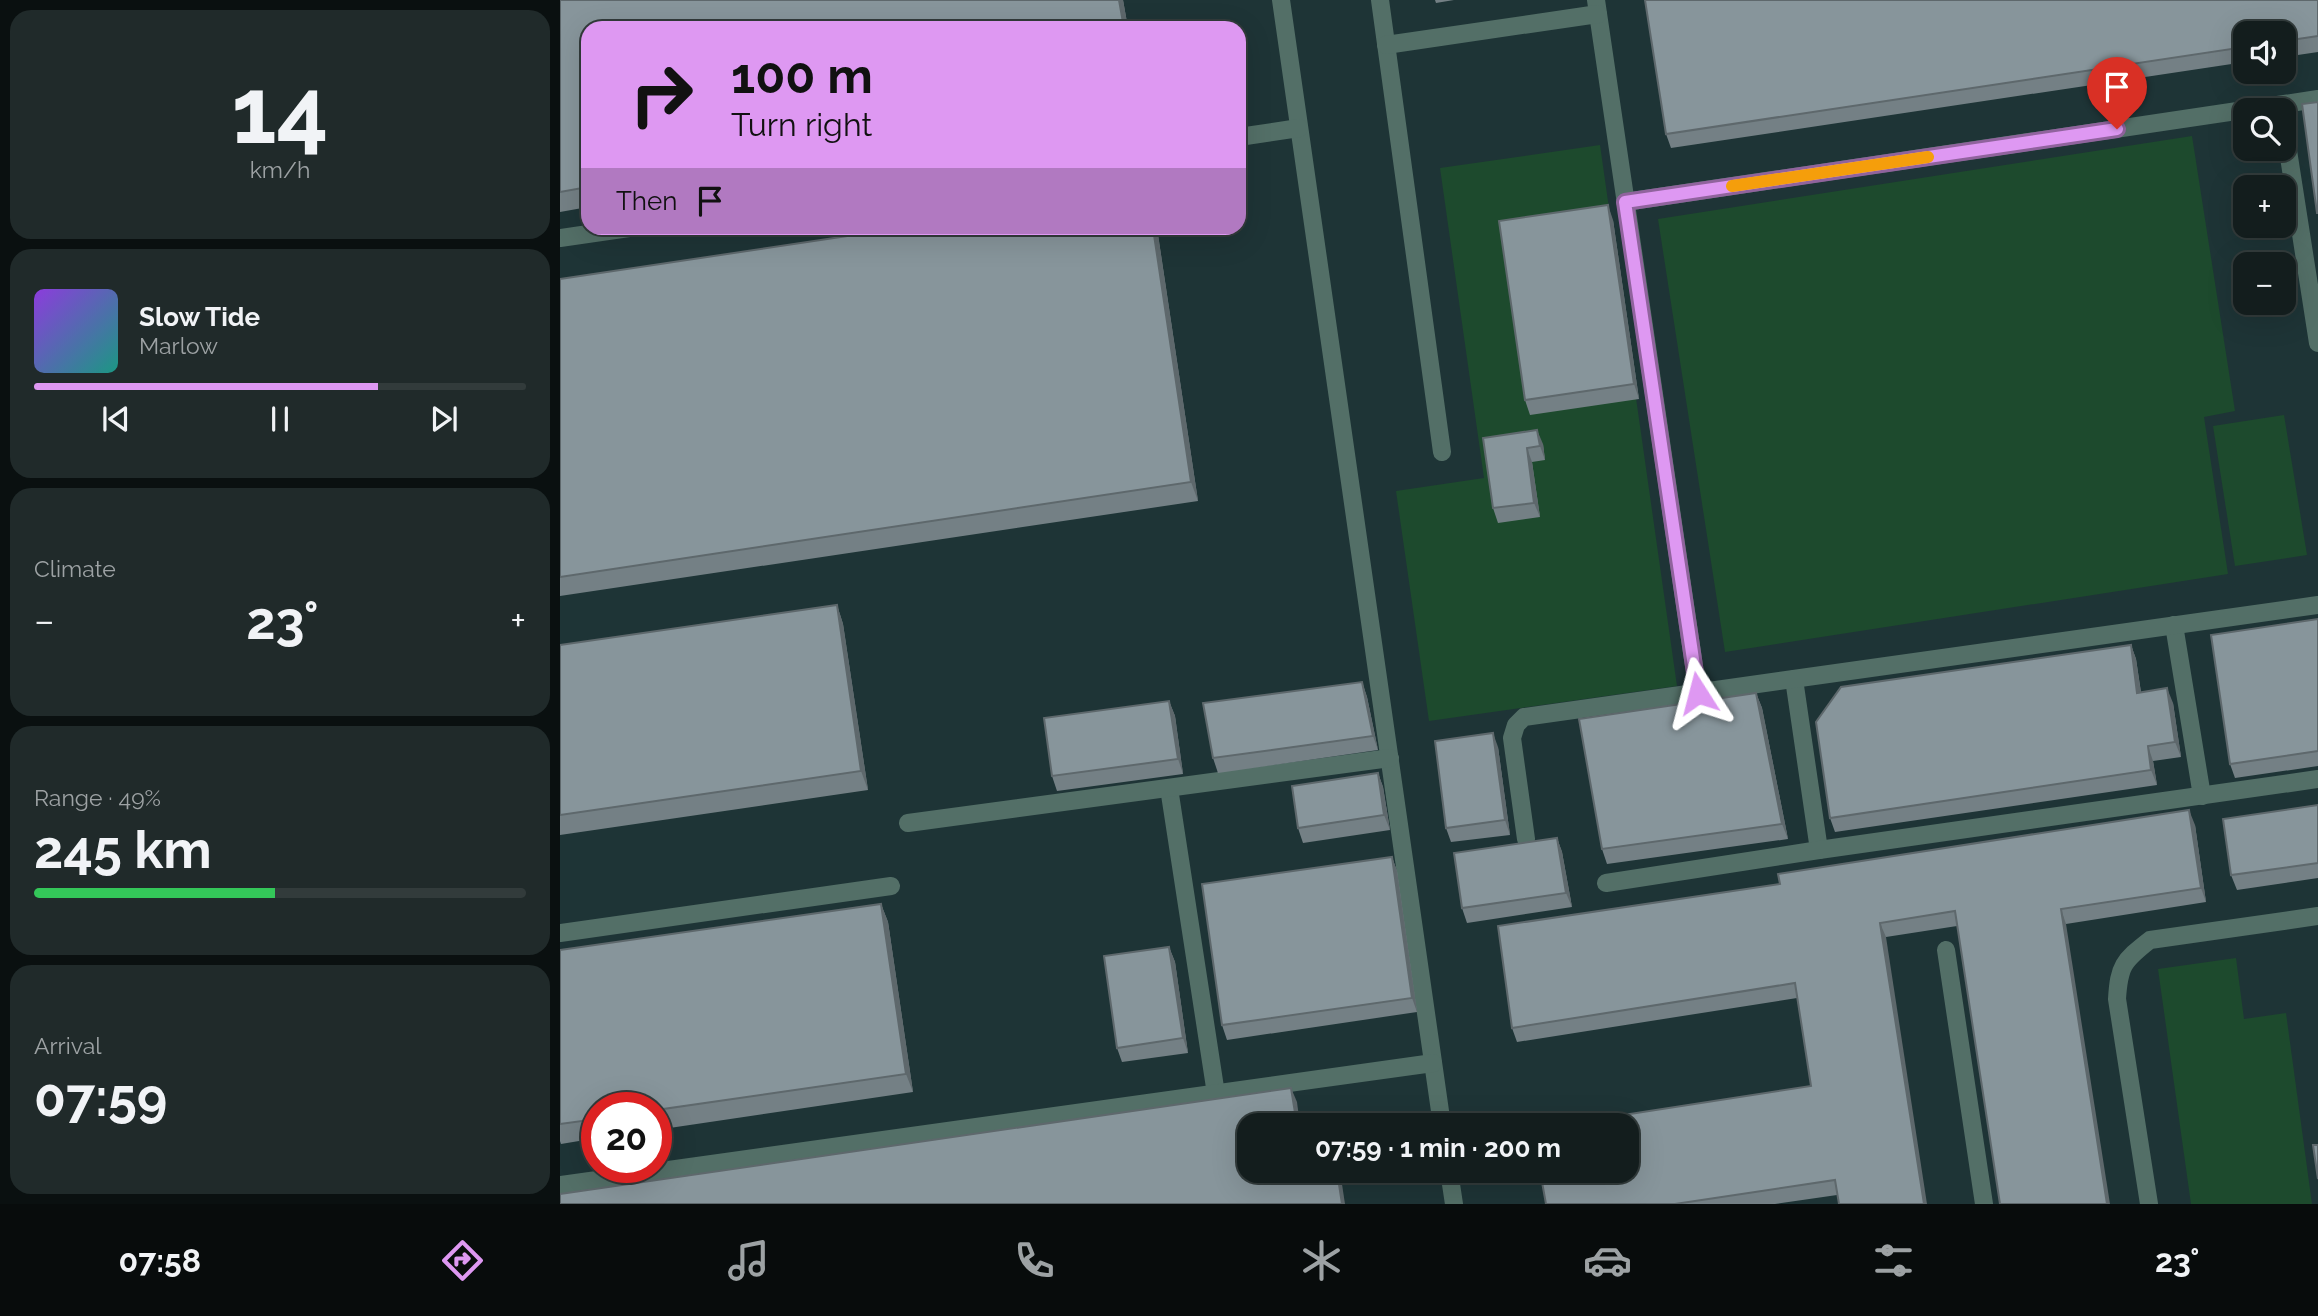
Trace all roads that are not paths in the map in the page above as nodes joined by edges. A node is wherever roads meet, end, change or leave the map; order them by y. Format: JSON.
{"nodes":[{"id":1,"x":1281,"y":0,"type":"edge"},
{"id":2,"x":1380,"y":0,"type":"edge"},
{"id":3,"x":1597,"y":7,"type":"edge"},
{"id":4,"x":1386,"y":45,"type":"junction"},
{"id":5,"x":2318,"y":99,"type":"edge"},
{"id":6,"x":2296,"y":104,"type":"edge"},
{"id":7,"x":2233,"y":114,"type":"edge"},
{"id":8,"x":1299,"y":128,"type":"junction"},
{"id":9,"x":1246,"y":136,"type":"edge"},
{"id":10,"x":2290,"y":161,"type":"edge"},
{"id":11,"x":1625,"y":202,"type":"junction"},
{"id":12,"x":581,"y":235,"type":"edge"},
{"id":13,"x":560,"y":238,"type":"edge"},
{"id":14,"x":2318,"y":342,"type":"edge"},
{"id":15,"x":1442,"y":453,"type":"dead end"},
{"id":16,"x":2318,"y":605,"type":"edge"},
{"id":17,"x":2174,"y":625,"type":"junction"},
{"id":18,"x":1794,"y":679,"type":"junction"},
{"id":19,"x":1698,"y":693,"type":"junction"},
{"id":20,"x":1390,"y":758,"type":"junction"},
{"id":21,"x":2318,"y":779,"type":"edge"},
{"id":22,"x":1169,"y":788,"type":"junction"},
{"id":23,"x":2202,"y":796,"type":"junction"},
{"id":24,"x":908,"y":823,"type":"dead end"},
{"id":25,"x":1526,"y":839,"type":"edge"},
{"id":26,"x":1819,"y":850,"type":"junction"},
{"id":27,"x":1606,"y":883,"type":"dead end"},
{"id":28,"x":891,"y":886,"type":"dead end"},
{"id":29,"x":2318,"y":916,"type":"edge"},
{"id":30,"x":560,"y":933,"type":"edge"},
{"id":31,"x":1946,"y":950,"type":"dead end"},
{"id":32,"x":1433,"y":1063,"type":"junction"},
{"id":33,"x":1216,"y":1094,"type":"junction"},
{"id":34,"x":1440,"y":1113,"type":"edge"},
{"id":35,"x":1451,"y":1183,"type":"edge"},
{"id":36,"x":560,"y":1185,"type":"edge"},
{"id":37,"x":1454,"y":1204,"type":"edge"},
{"id":38,"x":1984,"y":1204,"type":"edge"},
{"id":39,"x":2149,"y":1204,"type":"edge"}],
"edges":[{"from":1,"to":8,"type":"street"},
{"from":2,"to":4,"type":"street"},
{"from":3,"to":4,"type":"street"},
{"from":3,"to":11,"type":"street"},
{"from":4,"to":15,"type":"street"},
{"from":5,"to":6,"type":"street"},
{"from":7,"to":11,"type":"street"},
{"from":8,"to":9,"type":"street"},
{"from":8,"to":20,"type":"street"},
{"from":10,"to":14,"type":"street"},
{"from":11,"to":19,"type":"street"},
{"from":12,"to":13,"type":"street"},
{"from":16,"to":17,"type":"street"},
{"from":17,"to":18,"type":"street"},
{"from":17,"to":23,"type":"street"},
{"from":18,"to":19,"type":"street"},
{"from":18,"to":26,"type":"street"},
{"from":19,"to":25,"type":"street"},
{"from":20,"to":22,"type":"street"},
{"from":20,"to":32,"type":"street"},
{"from":21,"to":23,"type":"street"},
{"from":22,"to":24,"type":"street"},
{"from":22,"to":33,"type":"street"},
{"from":23,"to":26,"type":"street"},
{"from":26,"to":27,"type":"street"},
{"from":28,"to":30,"type":"street"},
{"from":29,"to":39,"type":"street"},
{"from":31,"to":38,"type":"street"},
{"from":32,"to":33,"type":"street"},
{"from":32,"to":34,"type":"street"},
{"from":33,"to":36,"type":"street"},
{"from":35,"to":37,"type":"street"}]}
